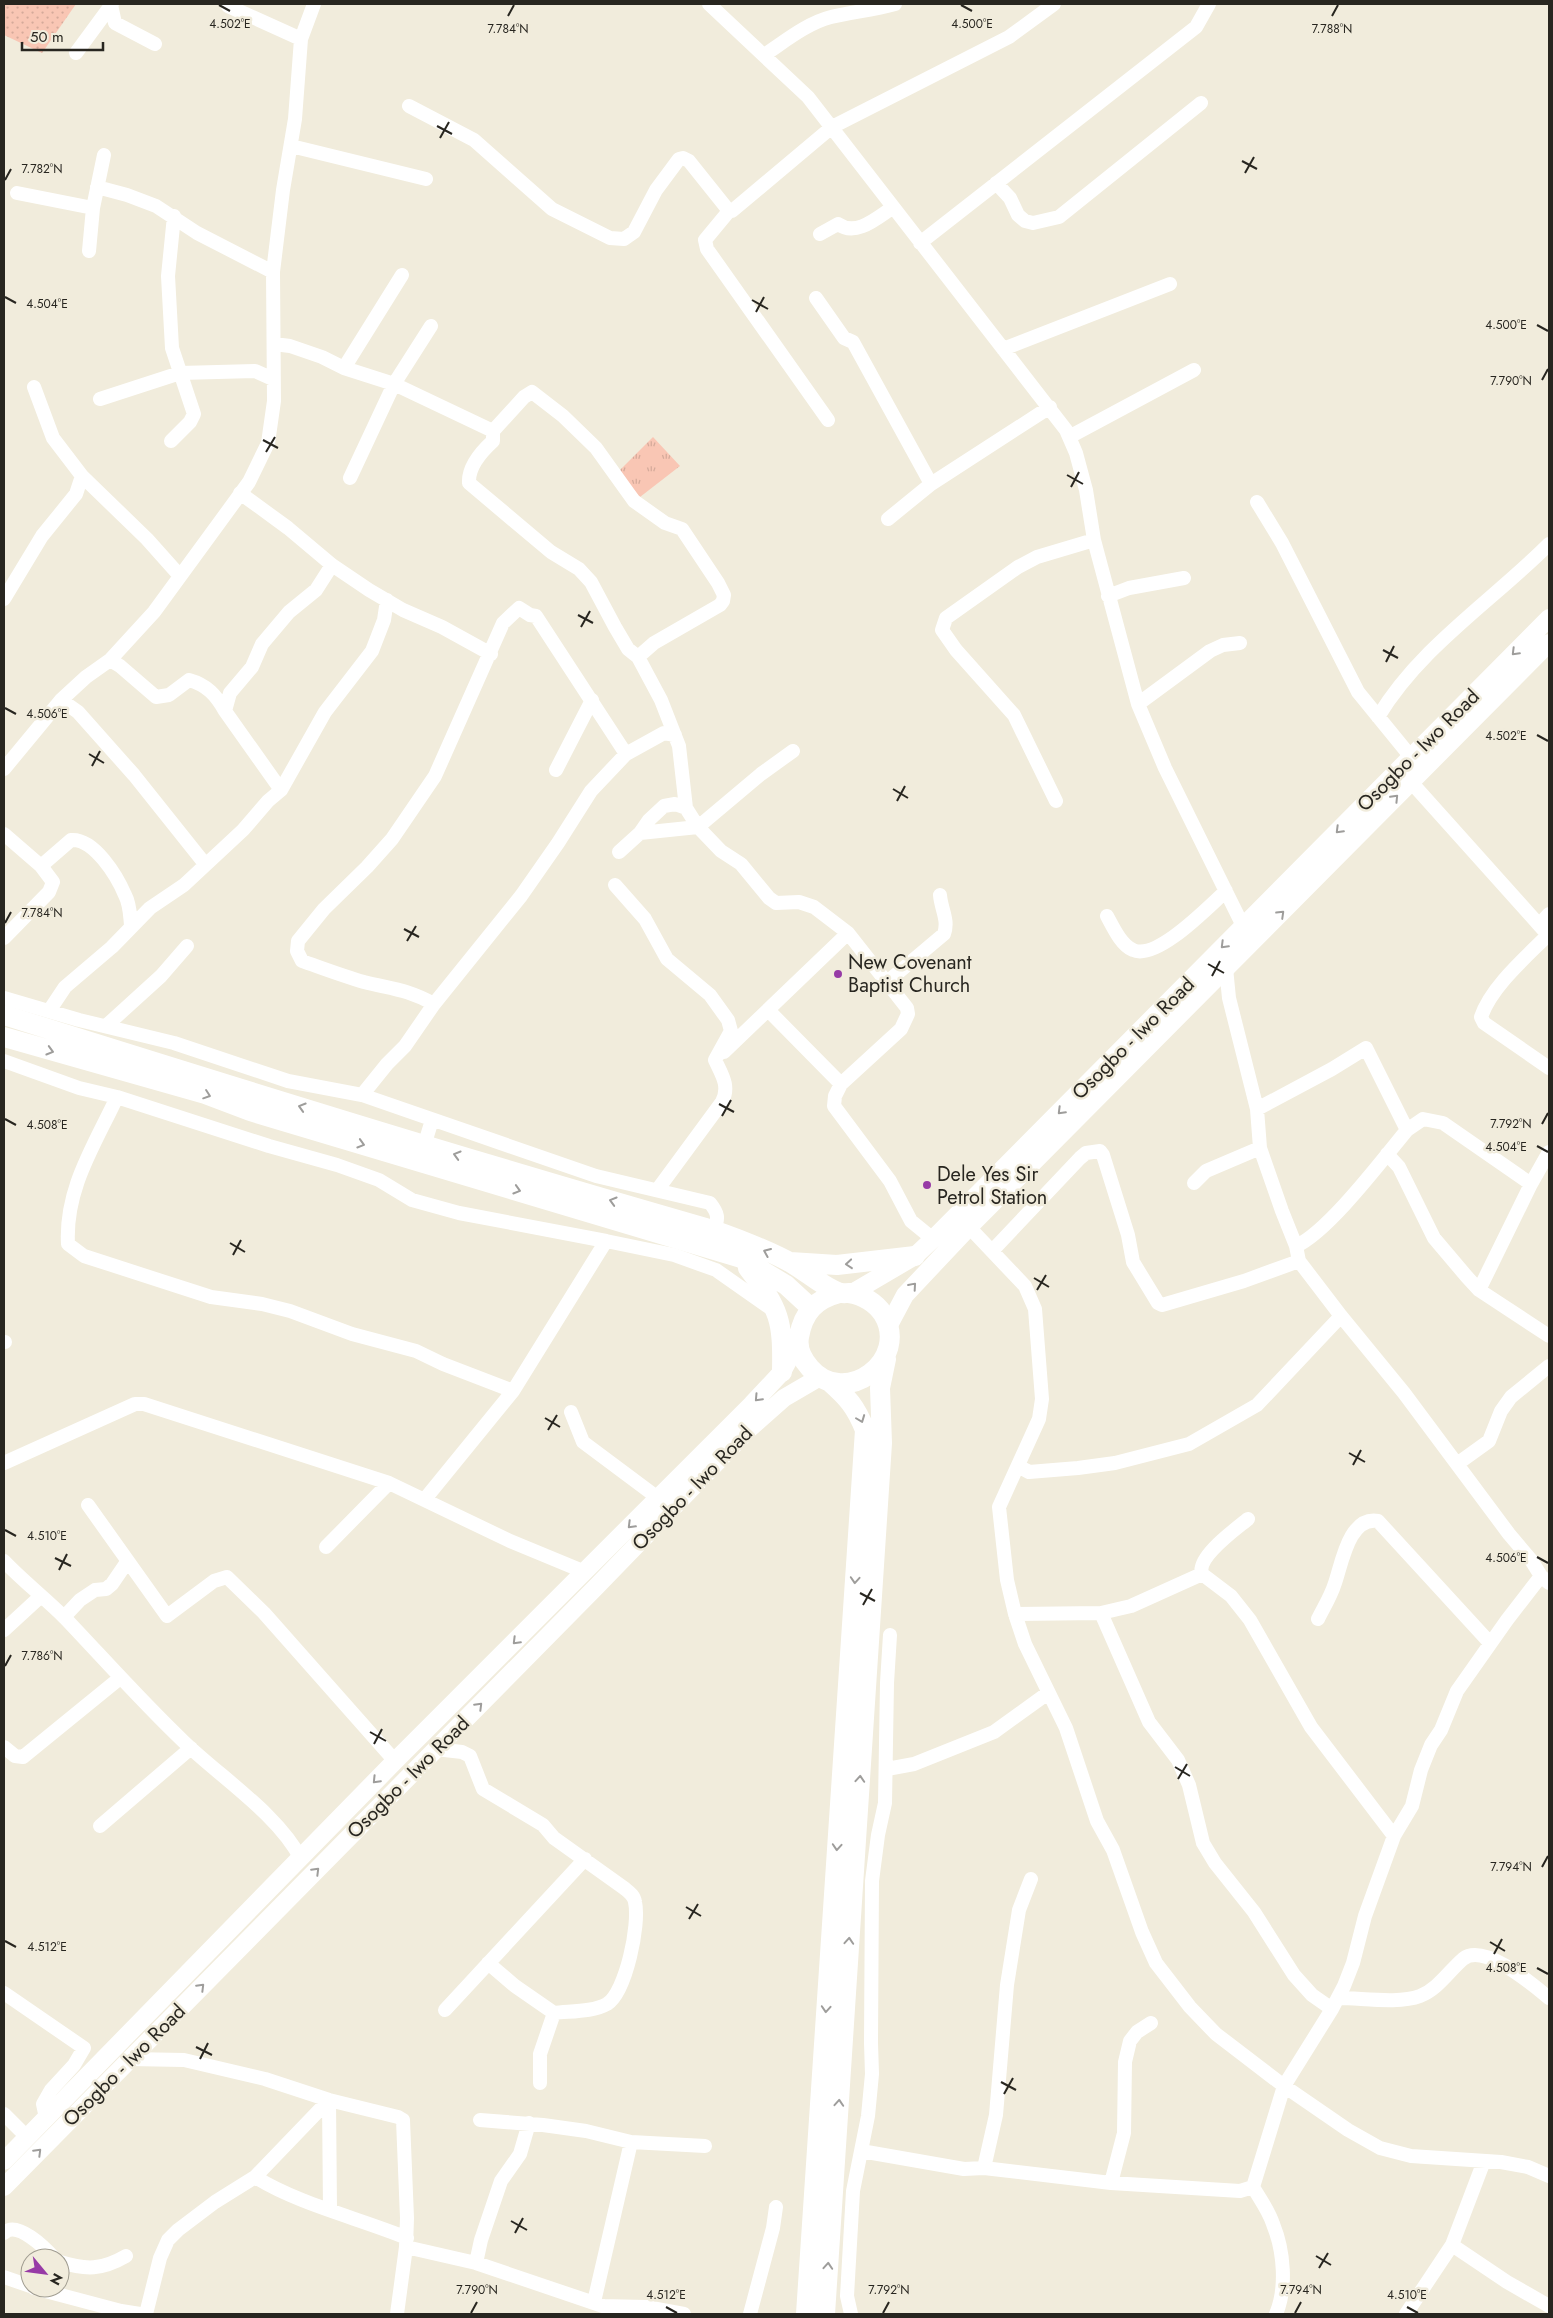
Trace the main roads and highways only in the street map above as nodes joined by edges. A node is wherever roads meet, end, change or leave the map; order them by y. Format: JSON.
{"nodes":[{"id":1,"x":1549,"y":618,"type":"edge"},
{"id":2,"x":1549,"y":643,"type":"edge"},
{"id":3,"x":4,"y":1015,"type":"edge"},
{"id":4,"x":4,"y":1037,"type":"edge"},
{"id":5,"x":252,"y":1102,"type":"junction"},
{"id":6,"x":915,"y":1256,"type":"junction"},
{"id":7,"x":741,"y":1258,"type":"junction"},
{"id":8,"x":790,"y":1262,"type":"junction"},
{"id":9,"x":846,"y":1293,"type":"junction"},
{"id":10,"x":811,"y":1308,"type":"junction"},
{"id":11,"x":888,"y":1327,"type":"junction"},
{"id":12,"x":797,"y":1345,"type":"junction"},
{"id":13,"x":888,"y":1352,"type":"junction"},
{"id":14,"x":782,"y":1372,"type":"junction"},
{"id":15,"x":825,"y":1379,"type":"junction"},
{"id":16,"x":4,"y":2161,"type":"edge"},
{"id":17,"x":4,"y":2187,"type":"edge"},
{"id":18,"x":809,"y":2312,"type":"edge"}],
"edges":[{"from":1,"to":6,"type":"main road","name":"Osogbo - Iwo Road","one_way":true},
{"from":11,"to":2,"type":"main road","name":"Osogbo - Iwo Road","one_way":true},
{"from":3,"to":5,"type":"highway"},
{"from":4,"to":5,"type":"highway","one_way":true},
{"from":5,"to":7,"type":"highway","one_way":true},
{"from":8,"to":5,"type":"highway","one_way":true},
{"from":6,"to":8,"type":"highway","one_way":true},
{"from":6,"to":9,"type":"main road","name":"Osogbo - Iwo Road"},
{"from":7,"to":10,"type":"highway"},
{"from":7,"to":14,"type":"highway"},
{"from":8,"to":9,"type":"highway"},
{"from":9,"to":10,"type":"highway"},
{"from":9,"to":11,"type":"highway"},
{"from":10,"to":12,"type":"highway"},
{"from":11,"to":13,"type":"highway"},
{"from":12,"to":14,"type":"main road","name":"Osogbo - Iwo Road"},
{"from":12,"to":15,"type":"highway"},
{"from":13,"to":15,"type":"highway"},
{"from":18,"to":13,"type":"highway","one_way":true},
{"from":14,"to":16,"type":"main road","name":"Osogbo - Iwo Road","one_way":true},
{"from":17,"to":15,"type":"main road","name":"Osogbo - Iwo Road","one_way":true},
{"from":15,"to":18,"type":"highway","one_way":true}]}
